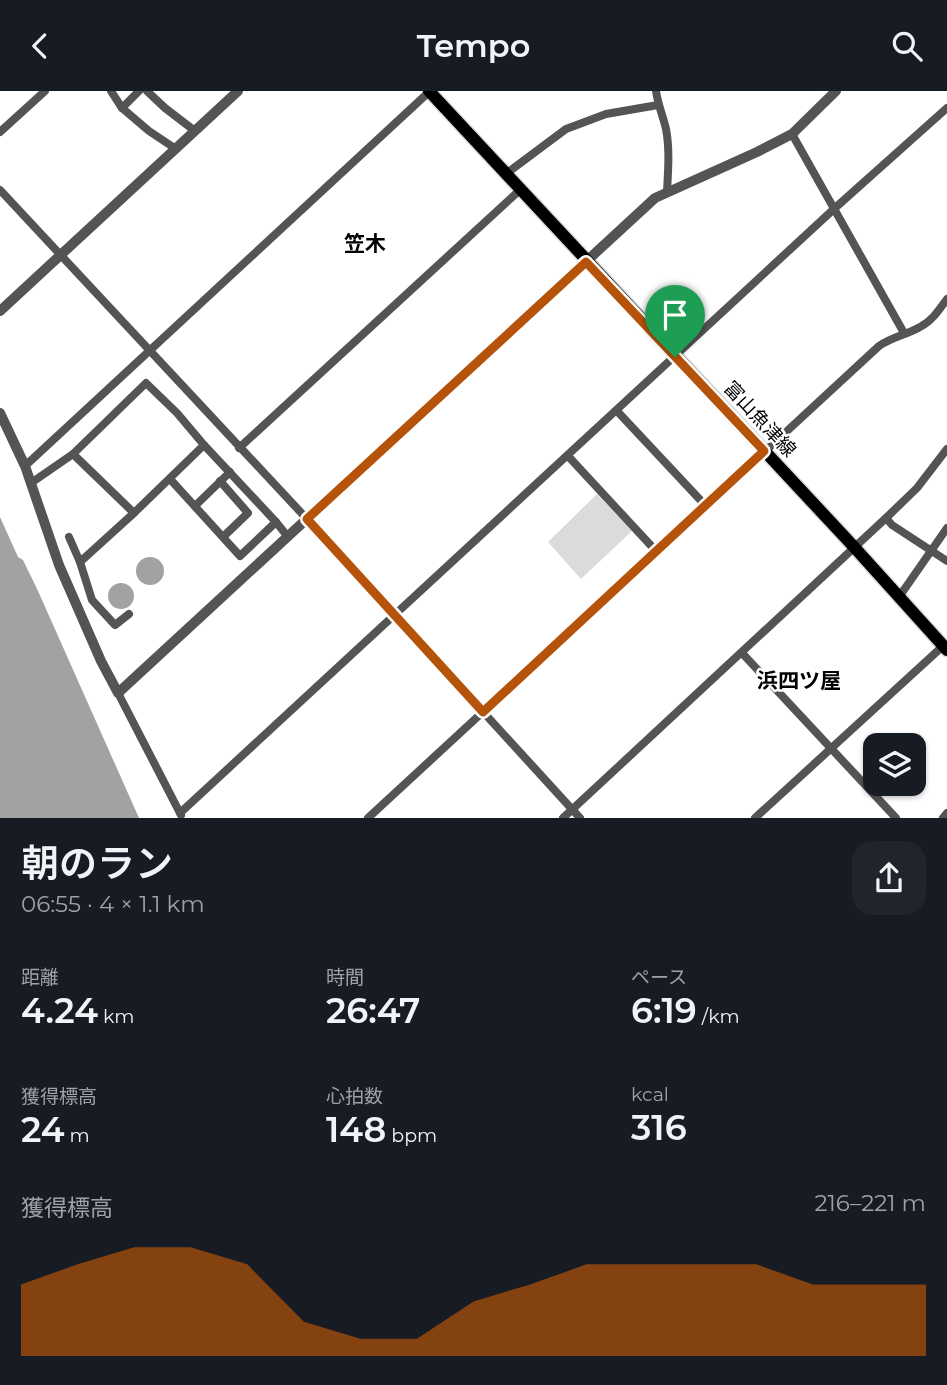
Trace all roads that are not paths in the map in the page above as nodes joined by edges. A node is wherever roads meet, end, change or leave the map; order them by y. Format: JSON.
{"nodes":[{"id":1,"x":45,"y":91,"type":"edge"},
{"id":2,"x":111,"y":91,"type":"edge"},
{"id":3,"x":139,"y":91,"type":"edge"},
{"id":4,"x":146,"y":91,"type":"edge"},
{"id":5,"x":238,"y":91,"type":"edge"},
{"id":6,"x":430,"y":91,"type":"edge"},
{"id":7,"x":656,"y":91,"type":"edge"},
{"id":8,"x":836,"y":91,"type":"edge"},
{"id":9,"x":658,"y":105,"type":"junction"},
{"id":10,"x":947,"y":107,"type":"edge"},
{"id":11,"x":122,"y":108,"type":"junction"},
{"id":12,"x":195,"y":131,"type":"junction"},
{"id":13,"x":0,"y":132,"type":"edge"},
{"id":14,"x":792,"y":134,"type":"junction"},
{"id":15,"x":176,"y":149,"type":"junction"},
{"id":16,"x":507,"y":173,"type":"junction"},
{"id":17,"x":521,"y":189,"type":"junction"},
{"id":18,"x":0,"y":190,"type":"edge"},
{"id":19,"x":667,"y":192,"type":"junction"},
{"id":20,"x":835,"y":208,"type":"junction"},
{"id":21,"x":59,"y":255,"type":"junction"},
{"id":22,"x":586,"y":262,"type":"junction"},
{"id":23,"x":947,"y":299,"type":"edge"},
{"id":24,"x":0,"y":311,"type":"edge"},
{"id":25,"x":904,"y":333,"type":"junction"},
{"id":26,"x":151,"y":350,"type":"junction"},
{"id":27,"x":675,"y":357,"type":"junction"},
{"id":28,"x":617,"y":411,"type":"junction"},
{"id":29,"x":0,"y":413,"type":"edge"},
{"id":30,"x":204,"y":445,"type":"junction"},
{"id":31,"x":239,"y":447,"type":"junction"},
{"id":32,"x":947,"y":449,"type":"edge"},
{"id":33,"x":764,"y":451,"type":"junction"},
{"id":34,"x":73,"y":454,"type":"junction"},
{"id":35,"x":568,"y":456,"type":"junction"},
{"id":36,"x":938,"y":461,"type":"junction"},
{"id":37,"x":25,"y":466,"type":"junction"},
{"id":38,"x":947,"y":466,"type":"edge"},
{"id":39,"x":230,"y":472,"type":"junction"},
{"id":40,"x":170,"y":479,"type":"junction"},
{"id":41,"x":220,"y":481,"type":"junction"},
{"id":42,"x":31,"y":483,"type":"junction"},
{"id":43,"x":259,"y":502,"type":"junction"},
{"id":44,"x":705,"y":505,"type":"junction"},
{"id":45,"x":195,"y":506,"type":"junction"},
{"id":46,"x":134,"y":513,"type":"junction"},
{"id":47,"x":248,"y":513,"type":"junction"},
{"id":48,"x":886,"y":518,"type":"junction"},
{"id":49,"x":307,"y":519,"type":"junction"},
{"id":50,"x":276,"y":522,"type":"junction"},
{"id":51,"x":947,"y":529,"type":"edge"},
{"id":52,"x":69,"y":537,"type":"dead end"},
{"id":53,"x":223,"y":537,"type":"junction"},
{"id":54,"x":288,"y":537,"type":"junction"},
{"id":55,"x":855,"y":548,"type":"junction"},
{"id":56,"x":656,"y":551,"type":"junction"},
{"id":57,"x":930,"y":551,"type":"junction"},
{"id":58,"x":947,"y":561,"type":"edge"},
{"id":59,"x":79,"y":562,"type":"junction"},
{"id":60,"x":899,"y":597,"type":"junction"},
{"id":61,"x":129,"y":614,"type":"dead end"},
{"id":62,"x":395,"y":616,"type":"junction"},
{"id":63,"x":945,"y":648,"type":"edge"},
{"id":64,"x":742,"y":653,"type":"junction"},
{"id":65,"x":118,"y":693,"type":"junction"},
{"id":66,"x":483,"y":712,"type":"junction"},
{"id":67,"x":831,"y":748,"type":"junction"},
{"id":68,"x":572,"y":810,"type":"junction"},
{"id":69,"x":947,"y":813,"type":"edge"},
{"id":70,"x":181,"y":816,"type":"edge"},
{"id":71,"x":368,"y":818,"type":"edge"},
{"id":72,"x":564,"y":818,"type":"edge"},
{"id":73,"x":580,"y":818,"type":"edge"},
{"id":74,"x":755,"y":818,"type":"edge"},
{"id":75,"x":896,"y":818,"type":"edge"},
{"id":76,"x":943,"y":818,"type":"edge"}],
"edges":[{"from":1,"to":13,"type":"street"},
{"from":2,"to":11,"type":"street"},
{"from":3,"to":11,"type":"street"},
{"from":4,"to":12,"type":"street"},
{"from":5,"to":12,"type":"street"},
{"from":6,"to":16,"type":"main road","name":"富山魚津線"},
{"from":6,"to":26,"type":"street"},
{"from":7,"to":9,"type":"street"},
{"from":8,"to":14,"type":"street"},
{"from":9,"to":16,"type":"street"},
{"from":9,"to":19,"type":"street"},
{"from":10,"to":20,"type":"street"},
{"from":11,"to":15,"type":"street"},
{"from":12,"to":15,"type":"street"},
{"from":14,"to":19,"type":"street"},
{"from":14,"to":20,"type":"street"},
{"from":15,"to":21,"type":"street"},
{"from":16,"to":17,"type":"main road","name":"富山魚津線"},
{"from":17,"to":22,"type":"main road","name":"富山魚津線"},
{"from":17,"to":31,"type":"street"},
{"from":18,"to":21,"type":"street"},
{"from":19,"to":22,"type":"street"},
{"from":20,"to":25,"type":"street"},
{"from":20,"to":27,"type":"street"},
{"from":21,"to":24,"type":"street"},
{"from":21,"to":26,"type":"street"},
{"from":22,"to":27,"type":"main road","name":"富山魚津線"},
{"from":22,"to":49,"type":"street"},
{"from":23,"to":25,"type":"street"},
{"from":25,"to":33,"type":"street"},
{"from":26,"to":31,"type":"street"},
{"from":26,"to":37,"type":"street"},
{"from":27,"to":28,"type":"street"},
{"from":27,"to":33,"type":"main road","name":"富山魚津線"},
{"from":28,"to":35,"type":"street"},
{"from":28,"to":44,"type":"street"},
{"from":29,"to":37,"type":"street"},
{"from":30,"to":34,"type":"street"},
{"from":30,"to":39,"type":"street"},
{"from":30,"to":40,"type":"street"},
{"from":31,"to":49,"type":"street"},
{"from":32,"to":36,"type":"street"},
{"from":33,"to":44,"type":"street"},
{"from":33,"to":55,"type":"main road","name":"富山魚津線"},
{"from":34,"to":42,"type":"street"},
{"from":34,"to":46,"type":"street"},
{"from":35,"to":56,"type":"street"},
{"from":35,"to":62,"type":"street"},
{"from":36,"to":38,"type":"street"},
{"from":36,"to":48,"type":"street"},
{"from":37,"to":42,"type":"street"},
{"from":39,"to":41,"type":"street"},
{"from":39,"to":43,"type":"street"},
{"from":40,"to":45,"type":"street"},
{"from":40,"to":46,"type":"street"},
{"from":41,"to":45,"type":"street"},
{"from":41,"to":47,"type":"street"},
{"from":42,"to":65,"type":"street"},
{"from":43,"to":47,"type":"street"},
{"from":43,"to":50,"type":"street"},
{"from":44,"to":56,"type":"street"},
{"from":45,"to":53,"type":"street"},
{"from":46,"to":59,"type":"street"},
{"from":47,"to":53,"type":"street"},
{"from":48,"to":55,"type":"street"},
{"from":48,"to":57,"type":"street"},
{"from":49,"to":54,"type":"street"},
{"from":49,"to":62,"type":"street"},
{"from":50,"to":53,"type":"street"},
{"from":50,"to":54,"type":"street"},
{"from":51,"to":57,"type":"street"},
{"from":52,"to":59,"type":"street"},
{"from":54,"to":65,"type":"street"},
{"from":55,"to":60,"type":"main road","name":"富山魚津線"},
{"from":55,"to":64,"type":"street"},
{"from":56,"to":66,"type":"street"},
{"from":57,"to":58,"type":"street"},
{"from":57,"to":60,"type":"street"},
{"from":59,"to":61,"type":"street"},
{"from":60,"to":63,"type":"main road","name":"富山魚津線"},
{"from":62,"to":66,"type":"street"},
{"from":62,"to":70,"type":"street"},
{"from":63,"to":67,"type":"street"},
{"from":64,"to":67,"type":"street"},
{"from":64,"to":68,"type":"street"},
{"from":65,"to":70,"type":"street"},
{"from":66,"to":68,"type":"street"},
{"from":66,"to":71,"type":"street"},
{"from":67,"to":74,"type":"street"},
{"from":67,"to":75,"type":"street"},
{"from":68,"to":72,"type":"street"},
{"from":68,"to":73,"type":"street"},
{"from":69,"to":76,"type":"street"}]}
